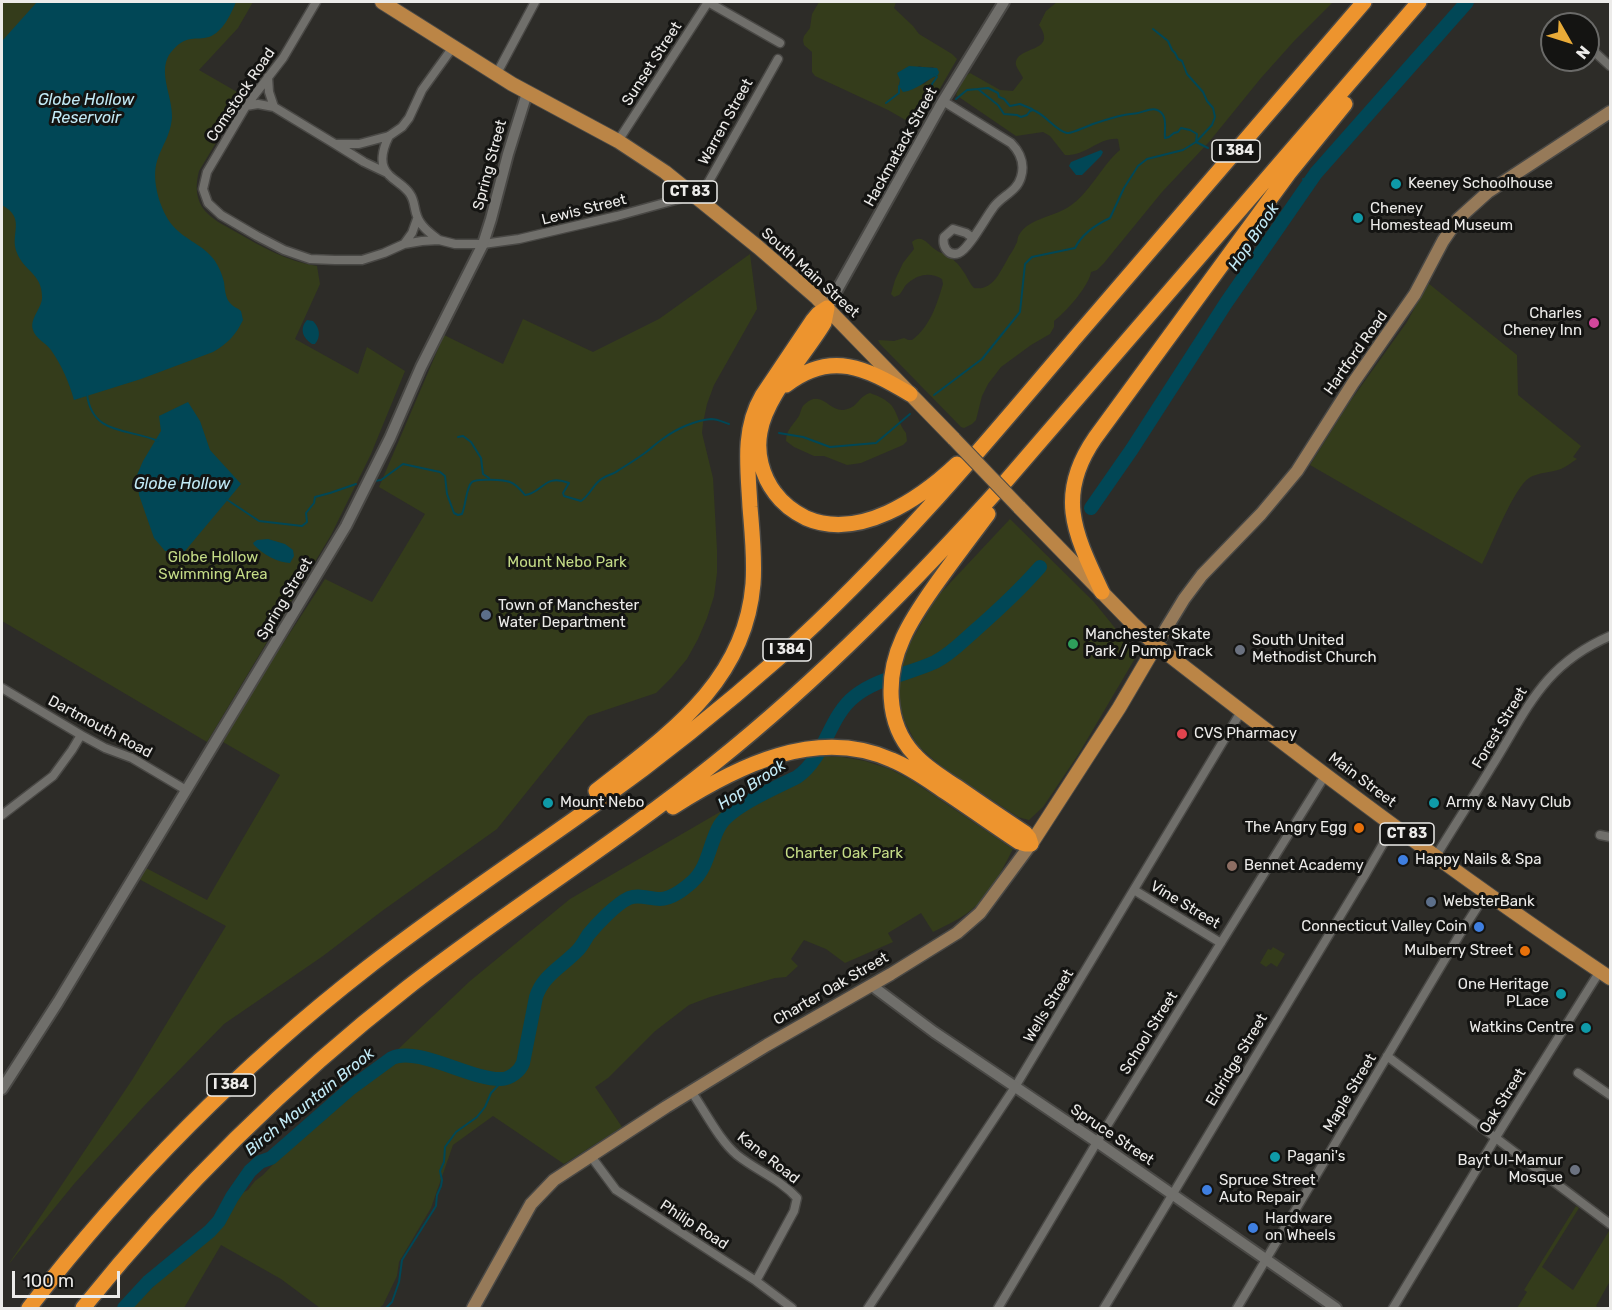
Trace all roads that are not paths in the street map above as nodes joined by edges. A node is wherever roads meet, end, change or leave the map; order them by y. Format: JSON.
{"nodes":[{"id":1,"x":316,"y":2,"type":"edge"},
{"id":2,"x":382,"y":2,"type":"edge"},
{"id":3,"x":535,"y":2,"type":"edge"},
{"id":4,"x":708,"y":2,"type":"edge"},
{"id":5,"x":1004,"y":2,"type":"edge"},
{"id":6,"x":1364,"y":2,"type":"edge"},
{"id":7,"x":1419,"y":2,"type":"edge"},
{"id":8,"x":1387,"y":39,"type":"junction"},
{"id":9,"x":780,"y":43,"type":"dead end"},
{"id":10,"x":453,"y":47,"type":"junction"},
{"id":11,"x":778,"y":59,"type":"dead end"},
{"id":12,"x":496,"y":75,"type":"junction"},
{"id":13,"x":268,"y":77,"type":"junction"},
{"id":14,"x":527,"y":93,"type":"junction"},
{"id":15,"x":943,"y":101,"type":"junction"},
{"id":16,"x":246,"y":106,"type":"junction"},
{"id":17,"x":274,"y":107,"type":"junction"},
{"id":18,"x":1611,"y":112,"type":"edge"},
{"id":19,"x":389,"y":136,"type":"junction"},
{"id":20,"x":618,"y":141,"type":"junction"},
{"id":21,"x":335,"y":144,"type":"junction"},
{"id":22,"x":387,"y":173,"type":"junction"},
{"id":23,"x":694,"y":195,"type":"junction"},
{"id":24,"x":417,"y":219,"type":"junction"},
{"id":25,"x":973,"y":238,"type":"dead end"},
{"id":26,"x":439,"y":240,"type":"junction"},
{"id":27,"x":404,"y":244,"type":"junction"},
{"id":28,"x":483,"y":244,"type":"junction"},
{"id":29,"x":827,"y":308,"type":"junction"},
{"id":30,"x":910,"y":394,"type":"junction"},
{"id":31,"x":775,"y":396,"type":"junction"},
{"id":32,"x":1020,"y":402,"type":"junction"},
{"id":33,"x":1056,"y":424,"type":"junction"},
{"id":34,"x":1102,"y":592,"type":"junction"},
{"id":35,"x":1611,"y":636,"type":"edge"},
{"id":36,"x":1156,"y":645,"type":"junction"},
{"id":37,"x":2,"y":688,"type":"edge"},
{"id":38,"x":1242,"y":710,"type":"junction"},
{"id":39,"x":81,"y":735,"type":"junction"},
{"id":40,"x":1326,"y":774,"type":"junction"},
{"id":41,"x":186,"y":790,"type":"junction"},
{"id":42,"x":2,"y":815,"type":"edge"},
{"id":43,"x":1394,"y":825,"type":"junction"},
{"id":44,"x":1599,"y":835,"type":"dead end"},
{"id":45,"x":1611,"y":837,"type":"edge"},
{"id":46,"x":1031,"y":844,"type":"junction"},
{"id":47,"x":1436,"y":856,"type":"junction"},
{"id":48,"x":518,"y":859,"type":"junction"},
{"id":49,"x":557,"y":880,"type":"junction"},
{"id":50,"x":1134,"y":890,"type":"junction"},
{"id":51,"x":1487,"y":892,"type":"junction"},
{"id":52,"x":1221,"y":943,"type":"junction"},
{"id":53,"x":1605,"y":975,"type":"edge"},
{"id":54,"x":871,"y":985,"type":"junction"},
{"id":55,"x":1388,"y":1056,"type":"junction"},
{"id":56,"x":1578,"y":1073,"type":"dead end"},
{"id":57,"x":1015,"y":1087,"type":"junction"},
{"id":58,"x":2,"y":1089,"type":"edge"},
{"id":59,"x":691,"y":1091,"type":"junction"},
{"id":60,"x":1611,"y":1095,"type":"edge"},
{"id":61,"x":1496,"y":1138,"type":"junction"},
{"id":62,"x":1097,"y":1142,"type":"junction"},
{"id":63,"x":590,"y":1155,"type":"junction"},
{"id":64,"x":1172,"y":1194,"type":"junction"},
{"id":65,"x":1611,"y":1224,"type":"edge"},
{"id":66,"x":1267,"y":1259,"type":"junction"},
{"id":67,"x":756,"y":1281,"type":"junction"},
{"id":68,"x":30,"y":1308,"type":"edge"},
{"id":69,"x":83,"y":1308,"type":"edge"},
{"id":70,"x":473,"y":1308,"type":"edge"},
{"id":71,"x":792,"y":1308,"type":"edge"},
{"id":72,"x":868,"y":1308,"type":"edge"},
{"id":73,"x":998,"y":1308,"type":"edge"},
{"id":74,"x":1104,"y":1308,"type":"edge"},
{"id":75,"x":1237,"y":1308,"type":"edge"},
{"id":76,"x":1336,"y":1308,"type":"edge"},
{"id":77,"x":1394,"y":1308,"type":"edge"}],
"edges":[{"from":1,"to":13,"type":"street","name":"Comstock Road"},
{"from":2,"to":10,"type":"main road","name":"South Main Street","number":"CT 83"},
{"from":3,"to":12,"type":"street"},
{"from":4,"to":9,"type":"street"},
{"from":4,"to":20,"type":"street","name":"Sunset Street"},
{"from":5,"to":15,"type":"street","name":"Hackmatack Street"},
{"from":6,"to":32,"type":"highway","number":"I 384"},
{"from":7,"to":8,"type":"highway","number":"I 384"},
{"from":8,"to":33,"type":"highway","number":"I 384"},
{"from":8,"to":34,"type":"highway"},
{"from":10,"to":12,"type":"main road","name":"South Main Street","number":"CT 83"},
{"from":10,"to":19,"type":"street"},
{"from":11,"to":23,"type":"street","name":"Warren Street"},
{"from":12,"to":14,"type":"main road","name":"South Main Street","number":"CT 83"},
{"from":13,"to":16,"type":"street","name":"Comstock Road"},
{"from":13,"to":17,"type":"street"},
{"from":14,"to":20,"type":"main road","name":"South Main Street","number":"CT 83"},
{"from":14,"to":28,"type":"street","name":"Spring Street"},
{"from":15,"to":25,"type":"street"},
{"from":15,"to":29,"type":"street","name":"Hackmatack Street"},
{"from":16,"to":17,"type":"street"},
{"from":16,"to":27,"type":"street","name":"Comstock Road"},
{"from":17,"to":21,"type":"street"},
{"from":18,"to":36,"type":"main road","name":"Hartford Road"},
{"from":19,"to":21,"type":"street"},
{"from":19,"to":22,"type":"street"},
{"from":20,"to":23,"type":"main road","name":"South Main Street","number":"CT 83"},
{"from":21,"to":22,"type":"street"},
{"from":22,"to":24,"type":"street"},
{"from":23,"to":28,"type":"street","name":"Lewis Street"},
{"from":23,"to":29,"type":"main road","name":"South Main Street","number":"CT 83"},
{"from":24,"to":26,"type":"street"},
{"from":24,"to":27,"type":"street"},
{"from":26,"to":27,"type":"street","name":"Comstock Road"},
{"from":26,"to":28,"type":"street","name":"Comstock Road"},
{"from":28,"to":41,"type":"street","name":"Spring Street"},
{"from":29,"to":30,"type":"main road","name":"South Main Street","number":"CT 83"},
{"from":29,"to":31,"type":"highway"},
{"from":29,"to":48,"type":"highway"},
{"from":30,"to":31,"type":"highway"},
{"from":30,"to":34,"type":"main road","name":"South Main Street","number":"CT 83","bridge":true},
{"from":31,"to":32,"type":"highway"},
{"from":32,"to":48,"type":"highway","number":"I 384"},
{"from":33,"to":46,"type":"highway"},
{"from":33,"to":49,"type":"highway","number":"I 384"},
{"from":34,"to":36,"type":"main road","name":"South Main Street","number":"CT 83"},
{"from":35,"to":47,"type":"street","name":"Forest Street"},
{"from":36,"to":38,"type":"main road","name":"Main Street","number":"CT 83"},
{"from":36,"to":46,"type":"main road","name":"Charter Oak Street"},
{"from":37,"to":39,"type":"street","name":"Dartmouth Road"},
{"from":38,"to":40,"type":"main road","name":"Main Street","number":"CT 83"},
{"from":38,"to":50,"type":"street","name":"Wells Street"},
{"from":39,"to":41,"type":"street","name":"Dartmouth Road"},
{"from":39,"to":42,"type":"street"},
{"from":40,"to":43,"type":"main road","name":"Main Street","number":"CT 83"},
{"from":40,"to":52,"type":"street","name":"School Street"},
{"from":41,"to":58,"type":"street","name":"Spring Street"},
{"from":43,"to":47,"type":"main road","name":"Main Street","number":"CT 83"},
{"from":43,"to":64,"type":"street","name":"Eldridge Street"},
{"from":44,"to":45,"type":"street"},
{"from":46,"to":49,"type":"highway"},
{"from":46,"to":54,"type":"main road","name":"Charter Oak Street"},
{"from":47,"to":51,"type":"main road","name":"Main Street","number":"CT 83"},
{"from":48,"to":68,"type":"highway","number":"I 384"},
{"from":49,"to":69,"type":"highway","number":"I 384"},
{"from":50,"to":52,"type":"street","name":"Vine Street"},
{"from":50,"to":57,"type":"street","name":"Wells Street"},
{"from":51,"to":53,"type":"main road","name":"Main Street","number":"CT 83"},
{"from":51,"to":55,"type":"street","name":"Maple Street"},
{"from":52,"to":62,"type":"street","name":"School Street"},
{"from":53,"to":61,"type":"street","name":"Oak Street"},
{"from":54,"to":57,"type":"street","name":"Spruce Street"},
{"from":54,"to":59,"type":"main road","name":"Charter Oak Street"},
{"from":55,"to":61,"type":"street"},
{"from":55,"to":66,"type":"street","name":"Maple Street"},
{"from":56,"to":60,"type":"street"},
{"from":57,"to":62,"type":"street","name":"Spruce Street"},
{"from":57,"to":72,"type":"street","name":"Wells Street"},
{"from":59,"to":63,"type":"main road","name":"Charter Oak Street"},
{"from":59,"to":67,"type":"street","name":"Kane Road"},
{"from":61,"to":65,"type":"street"},
{"from":61,"to":77,"type":"street","name":"Oak Street"},
{"from":62,"to":64,"type":"street","name":"Spruce Street"},
{"from":62,"to":73,"type":"street","name":"School Street"},
{"from":63,"to":67,"type":"street","name":"Philip Road"},
{"from":63,"to":70,"type":"main road","name":"Charter Oak Street"},
{"from":64,"to":66,"type":"street","name":"Spruce Street"},
{"from":64,"to":74,"type":"street","name":"Eldridge Street"},
{"from":66,"to":75,"type":"street","name":"Maple Street"},
{"from":66,"to":76,"type":"street","name":"Spruce Street"},
{"from":67,"to":71,"type":"street","name":"Philip Road"}]}
